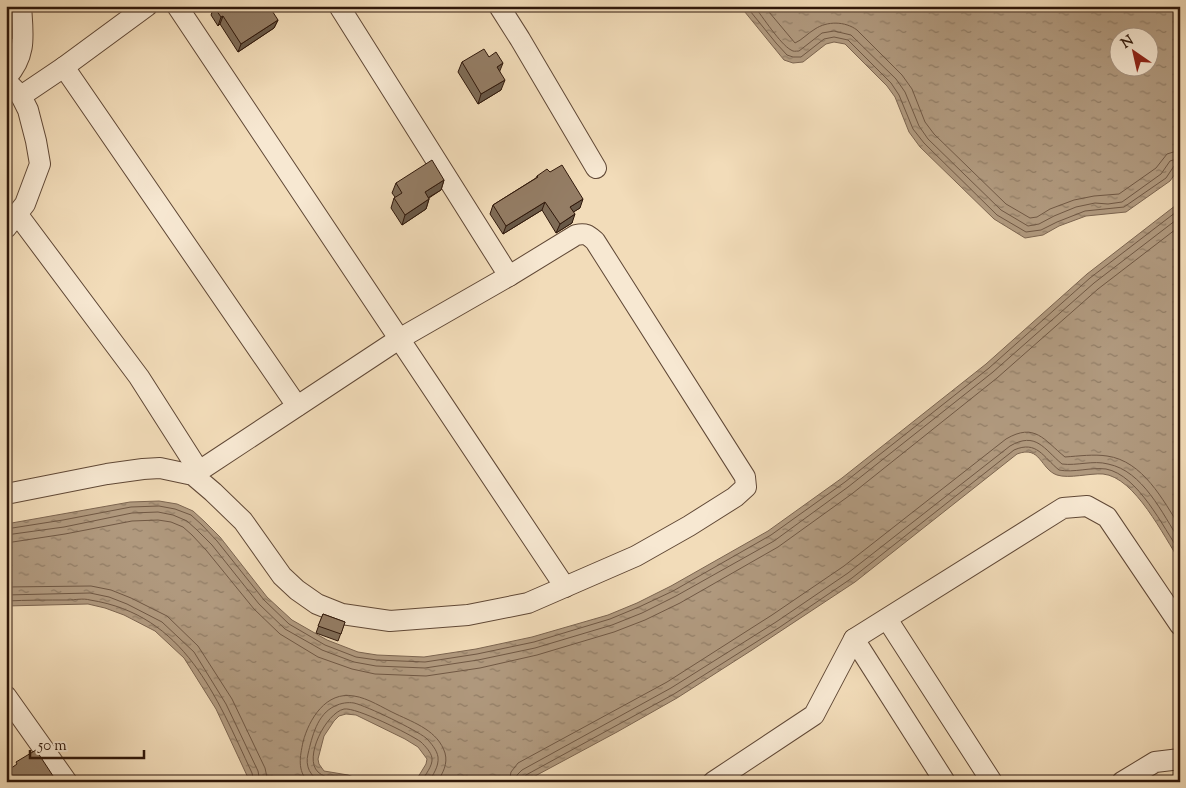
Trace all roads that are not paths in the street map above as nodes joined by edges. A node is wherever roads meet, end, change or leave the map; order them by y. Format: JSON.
{"nodes":[{"id":1,"x":21,"y":6,"type":"edge"},
{"id":2,"x":147,"y":6,"type":"edge"},
{"id":3,"x":177,"y":6,"type":"edge"},
{"id":4,"x":339,"y":6,"type":"edge"},
{"id":5,"x":499,"y":6,"type":"edge"},
{"id":6,"x":64,"y":67,"type":"junction"},
{"id":7,"x":6,"y":80,"type":"edge"},
{"id":8,"x":21,"y":96,"type":"junction"},
{"id":9,"x":596,"y":168,"type":"dead end"},
{"id":10,"x":12,"y":221,"type":"edge"},
{"id":11,"x":509,"y":276,"type":"junction"},
{"id":12,"x":399,"y":339,"type":"junction"},
{"id":13,"x":297,"y":406,"type":"junction"},
{"id":14,"x":196,"y":473,"type":"junction"},
{"id":15,"x":6,"y":494,"type":"edge"},
{"id":16,"x":565,"y":587,"type":"junction"},
{"id":17,"x":887,"y":619,"type":"junction"},
{"id":18,"x":1180,"y":626,"type":"edge"},
{"id":19,"x":854,"y":639,"type":"junction"},
{"id":20,"x":6,"y":696,"type":"edge"},
{"id":21,"x":1180,"y":759,"type":"edge"},
{"id":22,"x":67,"y":782,"type":"edge"},
{"id":23,"x":713,"y":782,"type":"edge"},
{"id":24,"x":945,"y":782,"type":"edge"},
{"id":25,"x":992,"y":782,"type":"edge"},
{"id":26,"x":1122,"y":782,"type":"edge"}],
"edges":[{"from":1,"to":7,"type":"street"},
{"from":2,"to":6,"type":"street"},
{"from":3,"to":12,"type":"street"},
{"from":4,"to":11,"type":"street"},
{"from":5,"to":9,"type":"street"},
{"from":6,"to":8,"type":"street"},
{"from":6,"to":13,"type":"street"},
{"from":7,"to":8,"type":"street"},
{"from":8,"to":10,"type":"street"},
{"from":10,"to":14,"type":"street"},
{"from":11,"to":12,"type":"street"},
{"from":11,"to":16,"type":"street"},
{"from":12,"to":13,"type":"street"},
{"from":12,"to":16,"type":"street"},
{"from":13,"to":14,"type":"street"},
{"from":14,"to":15,"type":"street"},
{"from":14,"to":16,"type":"street"},
{"from":17,"to":18,"type":"street"},
{"from":17,"to":19,"type":"street"},
{"from":17,"to":25,"type":"street"},
{"from":19,"to":23,"type":"street"},
{"from":19,"to":24,"type":"street"},
{"from":20,"to":22,"type":"street"},
{"from":21,"to":26,"type":"street"}]}
